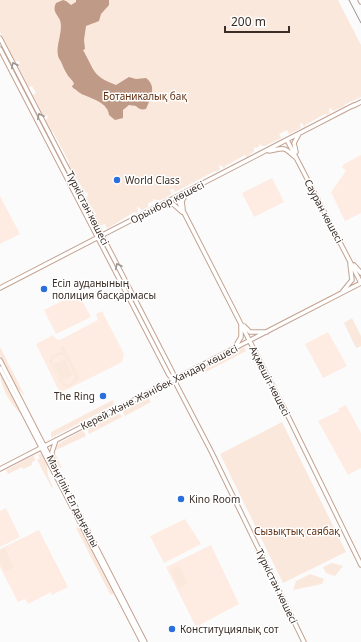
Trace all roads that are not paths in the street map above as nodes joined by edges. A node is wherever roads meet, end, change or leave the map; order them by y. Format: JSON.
{"nodes":[{"id":1,"x":0,"y":38,"type":"edge"},
{"id":2,"x":0,"y":50,"type":"edge"},
{"id":3,"x":19,"y":86,"type":"junction"},
{"id":4,"x":25,"y":86,"type":"junction"},
{"id":5,"x":32,"y":100,"type":"junction"},
{"id":6,"x":26,"y":101,"type":"junction"},
{"id":7,"x":361,"y":102,"type":"edge"},
{"id":8,"x":300,"y":134,"type":"junction"},
{"id":9,"x":287,"y":140,"type":"junction"},
{"id":10,"x":264,"y":152,"type":"junction"},
{"id":11,"x":63,"y":159,"type":"junction"},
{"id":12,"x":297,"y":159,"type":"junction"},
{"id":13,"x":58,"y":162,"type":"junction"},
{"id":14,"x":70,"y":173,"type":"junction"},
{"id":15,"x":65,"y":177,"type":"junction"},
{"id":16,"x":188,"y":191,"type":"junction"},
{"id":17,"x":176,"y":197,"type":"junction"},
{"id":18,"x":157,"y":207,"type":"junction"},
{"id":19,"x":184,"y":214,"type":"junction"},
{"id":20,"x":102,"y":236,"type":"junction"},
{"id":21,"x":97,"y":238,"type":"junction"},
{"id":22,"x":349,"y":259,"type":"junction"},
{"id":23,"x":361,"y":273,"type":"edge"},
{"id":24,"x":361,"y":283,"type":"edge"},
{"id":25,"x":0,"y":288,"type":"edge"},
{"id":26,"x":340,"y":294,"type":"junction"},
{"id":27,"x":241,"y":325,"type":"junction"},
{"id":28,"x":267,"y":332,"type":"junction"},
{"id":29,"x":249,"y":341,"type":"junction"},
{"id":30,"x":234,"y":349,"type":"junction"},
{"id":31,"x":0,"y":360,"type":"edge"},
{"id":32,"x":0,"y":368,"type":"edge"},
{"id":33,"x":174,"y":380,"type":"junction"},
{"id":34,"x":56,"y":440,"type":"junction"},
{"id":35,"x":43,"y":447,"type":"junction"},
{"id":36,"x":52,"y":462,"type":"junction"},
{"id":37,"x":0,"y":469,"type":"edge"},
{"id":38,"x":361,"y":565,"type":"edge"},
{"id":39,"x":142,"y":642,"type":"edge"},
{"id":40,"x":145,"y":642,"type":"edge"},
{"id":41,"x":304,"y":642,"type":"edge"}],
"edges":[{"from":4,"to":1,"type":"main road","name":"Түркістан көшесі","one_way":true},
{"from":2,"to":3,"type":"main road","name":"Түркістан көшесі"},
{"from":3,"to":4,"type":"main road"},
{"from":3,"to":6,"type":"main road","name":"Түркістан көшесі"},
{"from":4,"to":5,"type":"main road","name":"Түркістан көшесі"},
{"from":5,"to":6,"type":"main road"},
{"from":11,"to":5,"type":"main road","name":"Түркістан көшесі","one_way":true},
{"from":6,"to":13,"type":"main road","name":"Түркістан көшесі"},
{"from":7,"to":8,"type":"main road","name":"Орынбор көшесі"},
{"from":8,"to":9,"type":"main road","name":"Орынбор көшесі"},
{"from":8,"to":12,"type":"main road"},
{"from":9,"to":10,"type":"main road","name":"Орынбор көшесі"},
{"from":9,"to":12,"type":"main road","name":"Сауран көшесі"},
{"from":10,"to":12,"type":"main road"},
{"from":10,"to":16,"type":"main road","name":"Орынбор көшесі"},
{"from":11,"to":13,"type":"main road"},
{"from":11,"to":14,"type":"main road","name":"Түркістан көшесі"},
{"from":12,"to":22,"type":"main road","name":"Сауран көшесі"},
{"from":13,"to":15,"type":"main road","name":"Түркістан көшесі"},
{"from":14,"to":15,"type":"main road"},
{"from":14,"to":20,"type":"main road","name":"Түркістан көшесі"},
{"from":15,"to":21,"type":"main road","name":"Түркістан көшесі"},
{"from":16,"to":17,"type":"main road","name":"Орынбор көшесі"},
{"from":16,"to":19,"type":"main road"},
{"from":17,"to":18,"type":"main road","name":"Орынбор көшесі"},
{"from":17,"to":19,"type":"main road","name":"Ақмешіт көшесі"},
{"from":18,"to":19,"type":"main road"},
{"from":18,"to":20,"type":"main road","name":"Орынбор көшесі"},
{"from":19,"to":27,"type":"main road","name":"Ақмешіт көшесі"},
{"from":20,"to":21,"type":"main road","name":"Орынбор көшесі"},
{"from":33,"to":20,"type":"main road","name":"Түркістан көшесі","one_way":true},
{"from":21,"to":25,"type":"main road","name":"Орынбор көшесі"},
{"from":21,"to":33,"type":"main road","name":"Түркістан көшесі"},
{"from":22,"to":23,"type":"main road"},
{"from":22,"to":24,"type":"main road","name":"Сауран көшесі"},
{"from":22,"to":26,"type":"main road"},
{"from":24,"to":26,"type":"main road","name":"Керей Және Жәнібек Хандар көшесі"},
{"from":26,"to":28,"type":"main road","name":"Керей Және Жәнібек Хандар көшесі"},
{"from":27,"to":28,"type":"main road"},
{"from":27,"to":29,"type":"main road","name":"Ақмешіт көшесі"},
{"from":27,"to":30,"type":"main road"},
{"from":28,"to":29,"type":"main road","name":"Керей Және Жәнібек Хандар көшесі"},
{"from":29,"to":30,"type":"main road","name":"Керей Және Жәнібек Хандар көшесі"},
{"from":29,"to":38,"type":"main road","name":"Ақмешіт көшесі"},
{"from":30,"to":33,"type":"main road","name":"Керей Және Жәнібек Хандар көшесі"},
{"from":31,"to":35,"type":"main road","name":"Мәңгілік Ел даңғылы"},
{"from":32,"to":35,"type":"main road","name":"Мәңгілік Ел даңғылы"},
{"from":33,"to":34,"type":"main road","name":"Керей Және Жәнібек Хандар көшесі"},
{"from":33,"to":41,"type":"main road","name":"Түркістан көшесі"},
{"from":34,"to":35,"type":"main road","name":"Керей Және Жәнібек Хандар көшесі"},
{"from":34,"to":36,"type":"main road"},
{"from":35,"to":36,"type":"main road","name":"Мәңгілік Ел даңғылы"},
{"from":35,"to":37,"type":"main road","name":"Керей Және Жәнібек Хандар көшесі"},
{"from":35,"to":39,"type":"main road","name":"Мәңгілік Ел даңғылы"},
{"from":36,"to":40,"type":"main road","name":"Мәңгілік Ел даңғылы"}]}
